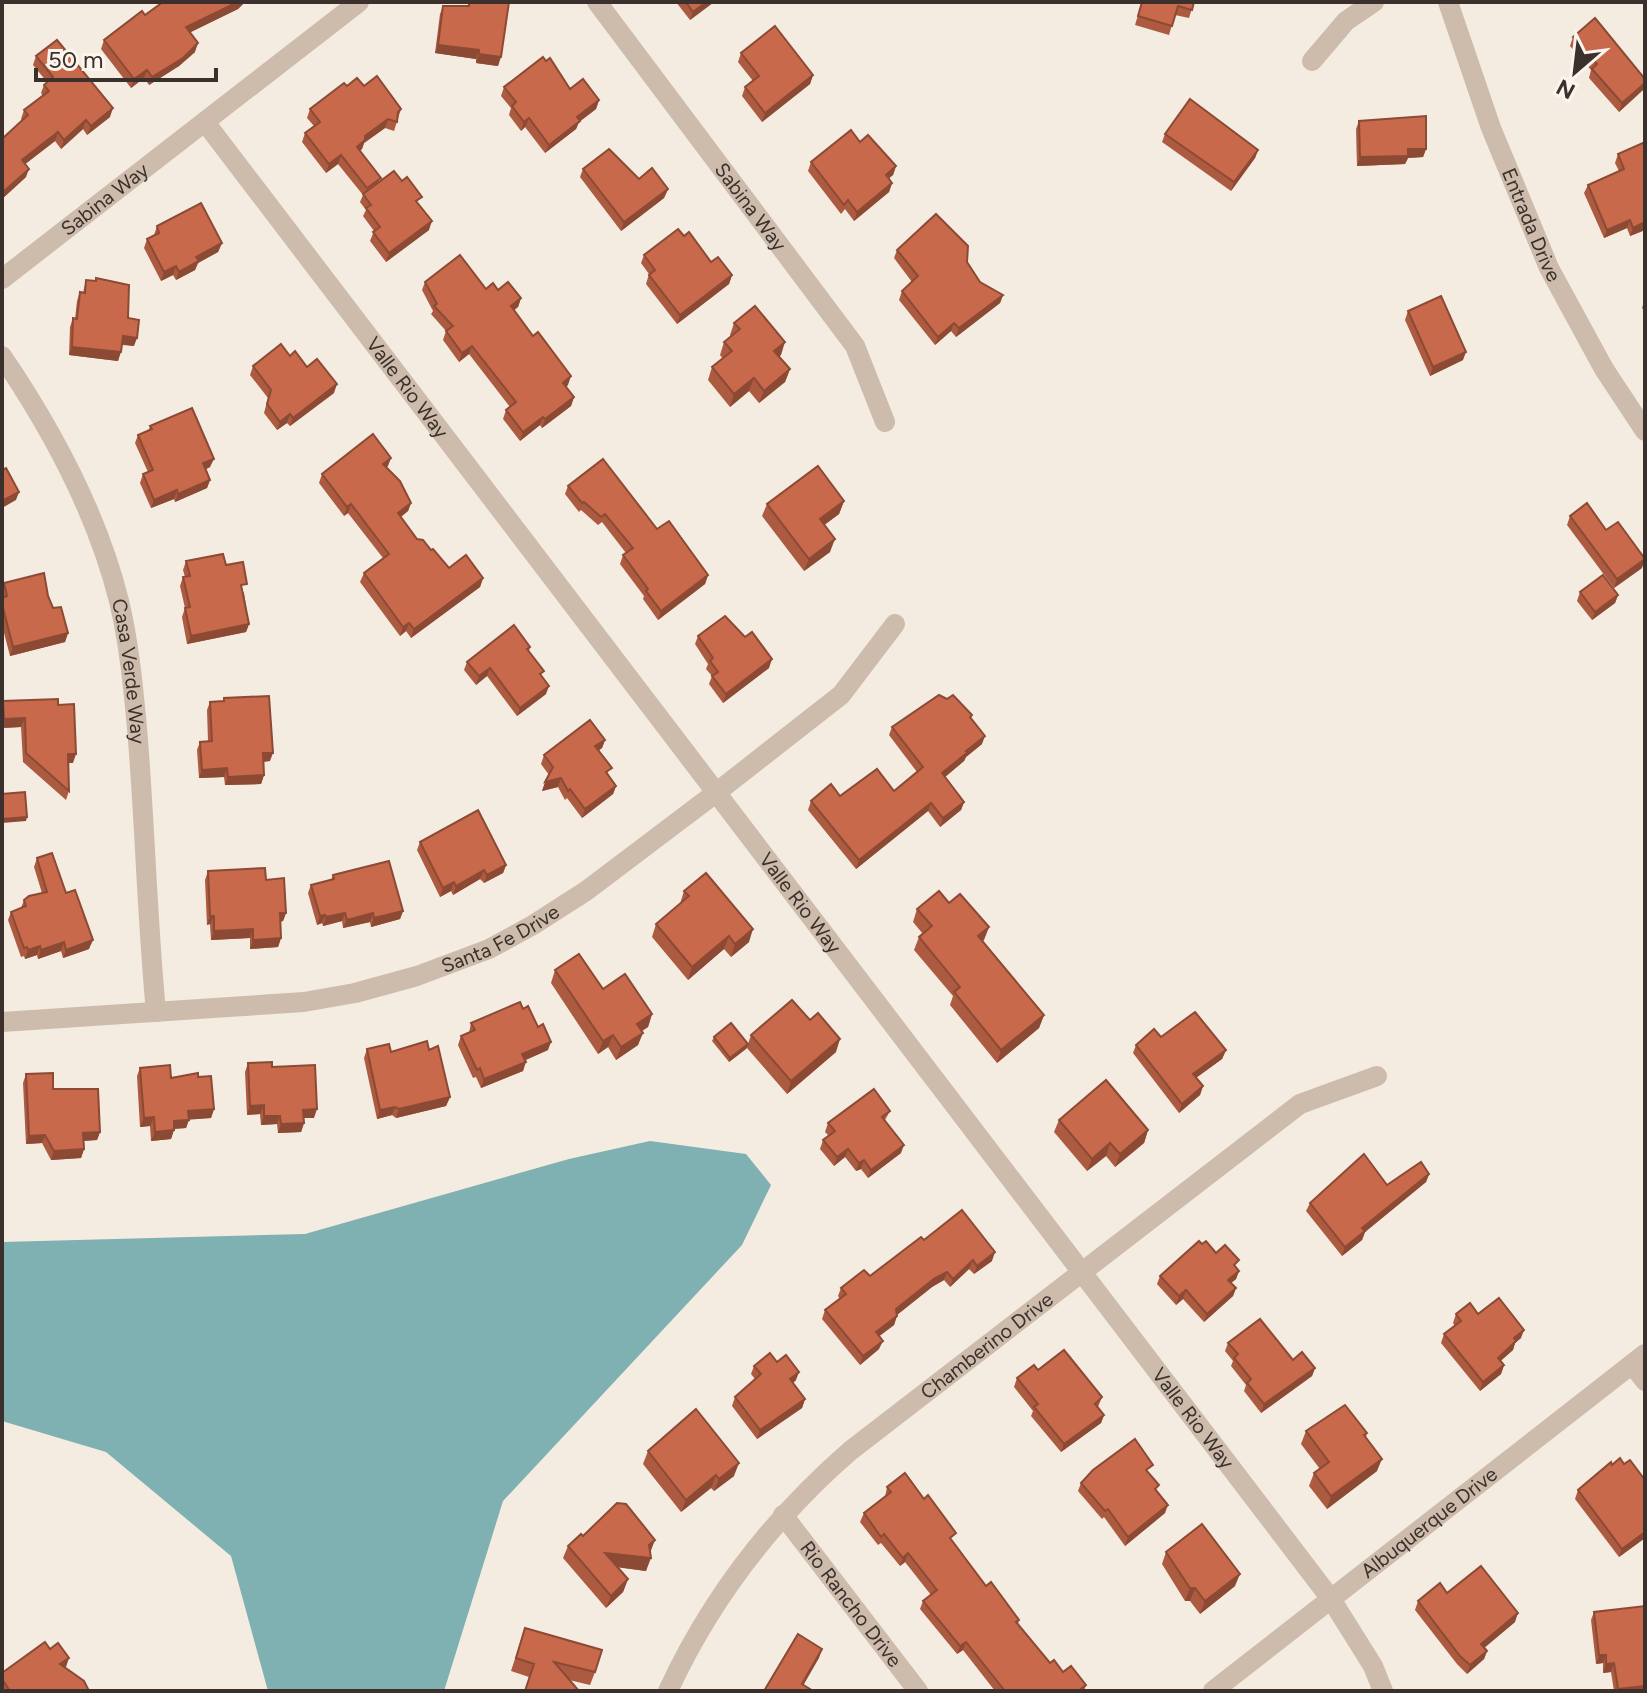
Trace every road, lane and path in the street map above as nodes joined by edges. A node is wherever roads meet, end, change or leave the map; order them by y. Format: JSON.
{"nodes":[{"id":1,"x":359,"y":2,"type":"edge"},
{"id":2,"x":597,"y":2,"type":"edge"},
{"id":3,"x":1374,"y":2,"type":"edge"},
{"id":4,"x":1448,"y":2,"type":"edge"},
{"id":5,"x":1312,"y":61,"type":"dead end"},
{"id":6,"x":205,"y":122,"type":"junction"},
{"id":7,"x":2,"y":279,"type":"edge"},
{"id":8,"x":2,"y":356,"type":"edge"},
{"id":9,"x":885,"y":422,"type":"dead end"},
{"id":10,"x":1645,"y":431,"type":"edge"},
{"id":11,"x":895,"y":624,"type":"dead end"},
{"id":12,"x":717,"y":792,"type":"junction"},
{"id":13,"x":156,"y":1012,"type":"junction"},
{"id":14,"x":2,"y":1022,"type":"edge"},
{"id":15,"x":1377,"y":1076,"type":"dead end"},
{"id":16,"x":1082,"y":1272,"type":"junction"},
{"id":17,"x":1641,"y":1367,"type":"edge"},
{"id":18,"x":783,"y":1515,"type":"junction"},
{"id":19,"x":1331,"y":1599,"type":"junction"},
{"id":20,"x":668,"y":1691,"type":"edge"},
{"id":21,"x":918,"y":1691,"type":"edge"},
{"id":22,"x":1213,"y":1691,"type":"edge"},
{"id":23,"x":1383,"y":1691,"type":"edge"}],
"edges":[{"from":1,"to":6,"type":"street","name":"Sabina Way"},
{"from":2,"to":9,"type":"street","name":"Sabina Way"},
{"from":3,"to":5,"type":"street"},
{"from":4,"to":10,"type":"street","name":"Entrada Drive"},
{"from":6,"to":7,"type":"street","name":"Sabina Way"},
{"from":6,"to":12,"type":"street","name":"Valle Rio Way"},
{"from":8,"to":13,"type":"street","name":"Casa Verde Way"},
{"from":11,"to":12,"type":"street","name":"Santa Fe Drive"},
{"from":12,"to":13,"type":"street","name":"Santa Fe Drive"},
{"from":12,"to":16,"type":"street","name":"Valle Rio Way"},
{"from":13,"to":14,"type":"street","name":"Santa Fe Drive"},
{"from":15,"to":16,"type":"street","name":"Chamberino Drive"},
{"from":16,"to":18,"type":"street","name":"Chamberino Drive"},
{"from":16,"to":19,"type":"street","name":"Valle Rio Way"},
{"from":17,"to":19,"type":"street","name":"Albuquerque Drive"},
{"from":18,"to":20,"type":"street","name":"Chamberino Drive"},
{"from":18,"to":21,"type":"street","name":"Rio Rancho Drive"},
{"from":19,"to":22,"type":"street","name":"Albuquerque Drive"},
{"from":19,"to":23,"type":"street","name":"Valle Rio Way"}]}
